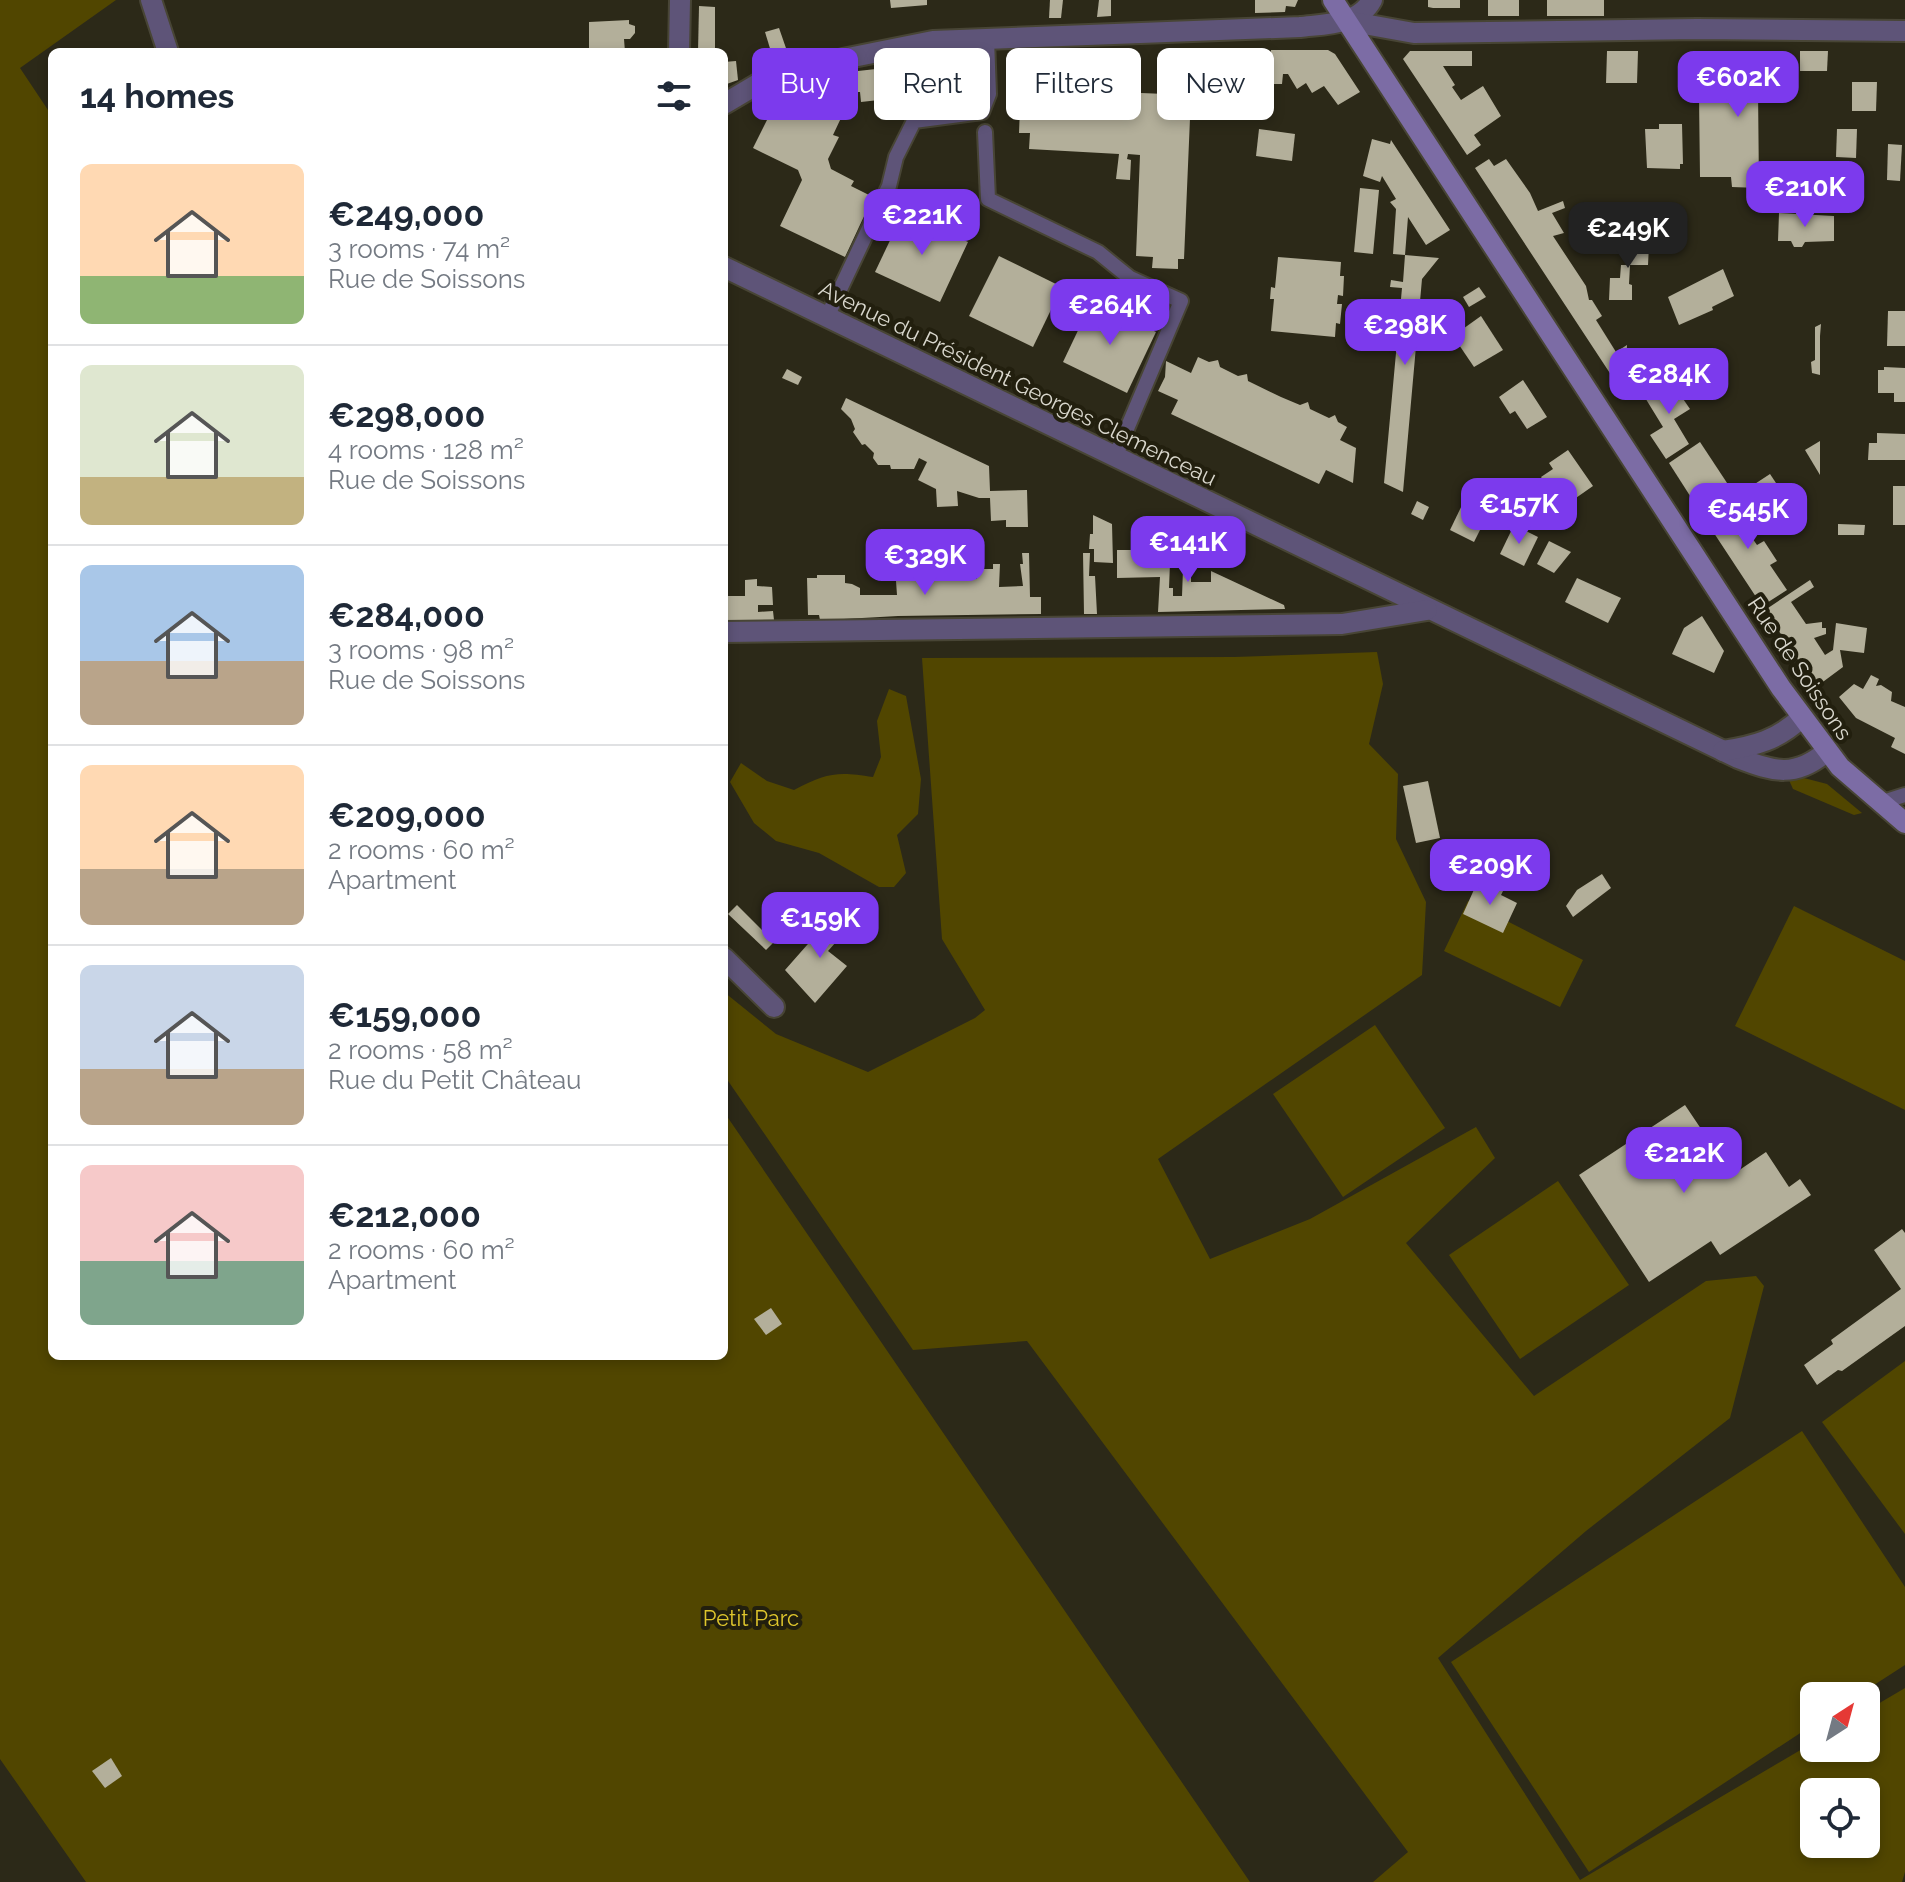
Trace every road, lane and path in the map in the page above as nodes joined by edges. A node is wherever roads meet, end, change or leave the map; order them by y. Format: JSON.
{"nodes":[{"id":1,"x":151,"y":0,"type":"edge"},
{"id":2,"x":680,"y":0,"type":"edge"},
{"id":3,"x":1333,"y":0,"type":"edge"},
{"id":4,"x":1372,"y":0,"type":"edge"},
{"id":5,"x":1347,"y":21,"type":"junction"},
{"id":6,"x":1905,"y":31,"type":"edge"},
{"id":7,"x":987,"y":39,"type":"junction"},
{"id":8,"x":167,"y":48,"type":"edge"},
{"id":9,"x":679,"y":48,"type":"edge"},
{"id":10,"x":728,"y":102,"type":"edge"},
{"id":11,"x":985,"y":132,"type":"dead end"},
{"id":12,"x":728,"y":269,"type":"edge"},
{"id":13,"x":827,"y":317,"type":"junction"},
{"id":14,"x":1115,"y":457,"type":"junction"},
{"id":15,"x":1428,"y":610,"type":"junction"},
{"id":16,"x":728,"y":632,"type":"edge"},
{"id":17,"x":1802,"y":717,"type":"junction"},
{"id":18,"x":1723,"y":751,"type":"junction"},
{"id":19,"x":1827,"y":751,"type":"junction"},
{"id":20,"x":1905,"y":795,"type":"edge"},
{"id":21,"x":1880,"y":803,"type":"junction"},
{"id":22,"x":1905,"y":823,"type":"edge"},
{"id":23,"x":728,"y":962,"type":"edge"},
{"id":24,"x":774,"y":1007,"type":"dead end"}],
"edges":[{"from":1,"to":8,"type":"street"},
{"from":2,"to":9,"type":"street"},
{"from":3,"to":5,"type":"main road","name":"Rue de Soissons"},
{"from":4,"to":5,"type":"street"},
{"from":5,"to":6,"type":"street"},
{"from":5,"to":7,"type":"street"},
{"from":5,"to":17,"type":"main road","name":"Rue de Soissons"},
{"from":7,"to":10,"type":"street"},
{"from":7,"to":13,"type":"lane"},
{"from":11,"to":14,"type":"lane"},
{"from":12,"to":13,"type":"street","name":"Avenue du Président Georges Clemenceau"},
{"from":13,"to":14,"type":"street","name":"Avenue du Président Georges Clemenceau"},
{"from":14,"to":15,"type":"street","name":"Avenue du Président Georges Clemenceau"},
{"from":15,"to":16,"type":"street"},
{"from":15,"to":18,"type":"street","name":"Avenue du Président Georges Clemenceau"},
{"from":17,"to":18,"type":"street"},
{"from":17,"to":19,"type":"main road","name":"Rue de Soissons"},
{"from":18,"to":19,"type":"street","name":"Avenue du Président Georges Clemenceau"},
{"from":19,"to":21,"type":"main road","name":"Rue de Soissons"},
{"from":20,"to":21,"type":"lane"},
{"from":21,"to":22,"type":"main road","name":"Rue de Soissons"},
{"from":23,"to":24,"type":"street"}]}
